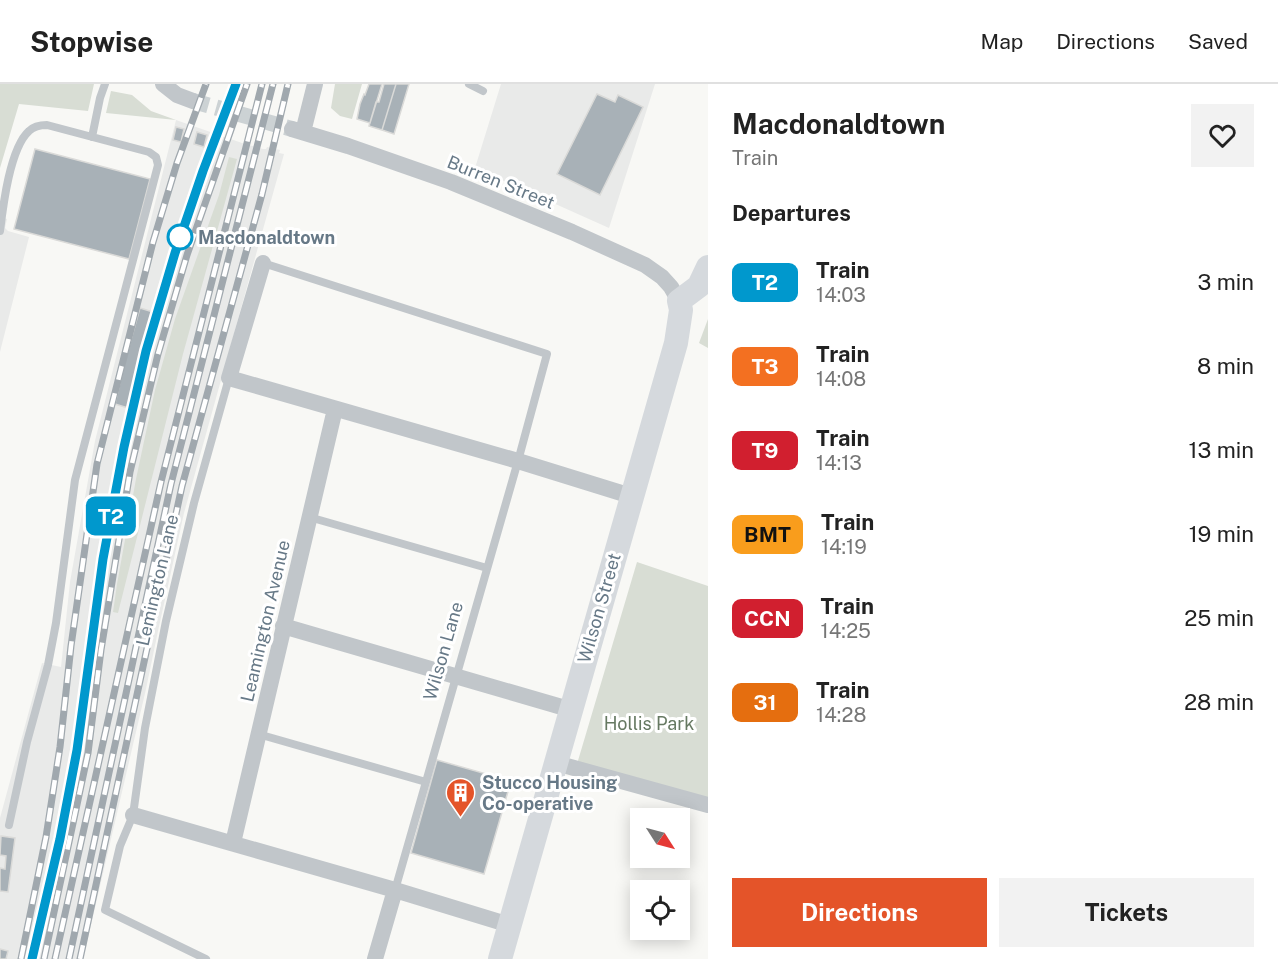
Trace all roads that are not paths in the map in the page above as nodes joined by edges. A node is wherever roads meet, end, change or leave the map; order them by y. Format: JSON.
{"nodes":[{"id":1,"x":105,"y":84,"type":"edge"},
{"id":2,"x":163,"y":84,"type":"edge"},
{"id":3,"x":315,"y":84,"type":"edge"},
{"id":4,"x":469,"y":84,"type":"edge"},
{"id":5,"x":483,"y":91,"type":"dead end"},
{"id":6,"x":194,"y":101,"type":"tunnel mouth"},
{"id":7,"x":92,"y":137,"type":"junction"},
{"id":8,"x":0,"y":231,"type":"edge"},
{"id":9,"x":263,"y":263,"type":"joint"},
{"id":10,"x":704,"y":282,"type":"edge"},
{"id":11,"x":679,"y":302,"type":"junction"},
{"id":12,"x":229,"y":378,"type":"junction"},
{"id":13,"x":335,"y":409,"type":"junction"},
{"id":14,"x":518,"y":461,"type":"junction"},
{"id":15,"x":631,"y":496,"type":"junction"},
{"id":16,"x":309,"y":518,"type":"junction"},
{"id":17,"x":487,"y":568,"type":"junction"},
{"id":18,"x":283,"y":626,"type":"junction"},
{"id":19,"x":456,"y":675,"type":"junction"},
{"id":20,"x":572,"y":710,"type":"junction"},
{"id":21,"x":258,"y":734,"type":"junction"},
{"id":22,"x":556,"y":763,"type":"junction"},
{"id":23,"x":426,"y":782,"type":"junction"},
{"id":24,"x":708,"y":805,"type":"edge"},
{"id":25,"x":133,"y":815,"type":"junction"},
{"id":26,"x":9,"y":825,"type":"dead end"},
{"id":27,"x":233,"y":843,"type":"junction"},
{"id":28,"x":395,"y":890,"type":"junction"},
{"id":29,"x":510,"y":925,"type":"junction"},
{"id":30,"x":206,"y":959,"type":"edge"},
{"id":31,"x":375,"y":959,"type":"edge"},
{"id":32,"x":500,"y":959,"type":"edge"}],
"edges":[{"from":1,"to":7,"type":"lane"},
{"from":2,"to":6,"type":"street"},
{"from":3,"to":11,"type":"street","name":"Burren Street"},
{"from":4,"to":5,"type":"lane"},
{"from":7,"to":8,"type":"lane"},
{"from":7,"to":26,"type":"lane"},
{"from":9,"to":12,"type":"street","name":"Lemington Lane"},
{"from":9,"to":14,"type":"lane","name":"Wilson Lane"},
{"from":10,"to":11,"type":"street"},
{"from":11,"to":15,"type":"street","name":"Wilson Street"},
{"from":12,"to":13,"type":"street"},
{"from":12,"to":25,"type":"lane","name":"Lemington Lane"},
{"from":13,"to":14,"type":"street"},
{"from":13,"to":16,"type":"street","name":"Leamington Avenue"},
{"from":14,"to":15,"type":"street"},
{"from":14,"to":17,"type":"lane","name":"Wilson Lane"},
{"from":15,"to":20,"type":"street","name":"Wilson Street"},
{"from":16,"to":17,"type":"lane"},
{"from":16,"to":18,"type":"street","name":"Leamington Avenue"},
{"from":17,"to":19,"type":"lane","name":"Wilson Lane"},
{"from":18,"to":19,"type":"street"},
{"from":18,"to":21,"type":"street","name":"Leamington Avenue"},
{"from":19,"to":20,"type":"street"},
{"from":19,"to":23,"type":"lane","name":"Wilson Lane"},
{"from":20,"to":22,"type":"street","name":"Wilson Street"},
{"from":21,"to":23,"type":"lane"},
{"from":21,"to":27,"type":"street","name":"Leamington Avenue"},
{"from":22,"to":24,"type":"street"},
{"from":22,"to":29,"type":"street","name":"Wilson Street"},
{"from":23,"to":28,"type":"lane","name":"Wilson Lane"},
{"from":25,"to":27,"type":"street"},
{"from":25,"to":30,"type":"lane","name":"Lemington Lane"},
{"from":27,"to":28,"type":"street"},
{"from":28,"to":29,"type":"street"},
{"from":28,"to":31,"type":"street","name":"Wilson Lane"},
{"from":29,"to":32,"type":"street","name":"Wilson Street"}]}
